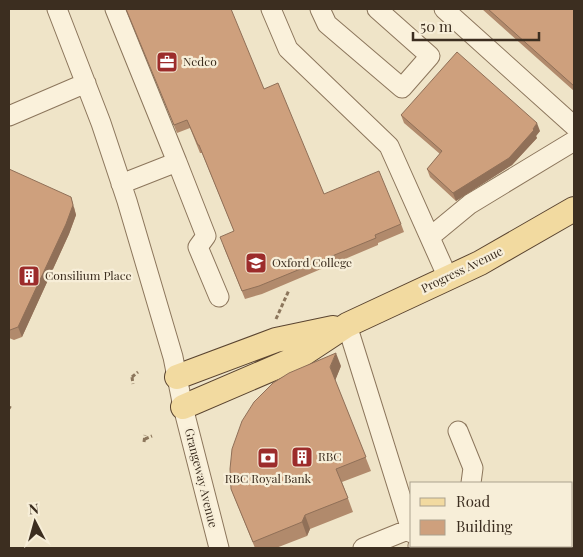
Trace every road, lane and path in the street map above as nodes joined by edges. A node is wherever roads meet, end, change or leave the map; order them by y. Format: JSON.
{"nodes":[{"id":1,"x":57,"y":9,"type":"edge"},
{"id":2,"x":115,"y":9,"type":"edge"},
{"id":3,"x":271,"y":9,"type":"edge"},
{"id":4,"x":320,"y":9,"type":"edge"},
{"id":5,"x":377,"y":9,"type":"edge"},
{"id":6,"x":444,"y":9,"type":"edge"},
{"id":7,"x":86,"y":84,"type":"junction"},
{"id":8,"x":9,"y":116,"type":"edge"},
{"id":9,"x":574,"y":126,"type":"edge"},
{"id":10,"x":574,"y":141,"type":"edge"},
{"id":11,"x":177,"y":162,"type":"junction"},
{"id":12,"x":121,"y":184,"type":"junction"},
{"id":13,"x":574,"y":209,"type":"edge"},
{"id":14,"x":430,"y":237,"type":"junction"},
{"id":15,"x":448,"y":278,"type":"junction"},
{"id":16,"x":289,"y":290,"type":"dead end"},
{"id":17,"x":219,"y":297,"type":"dead end"},
{"id":18,"x":275,"y":320,"type":"dead end"},
{"id":19,"x":347,"y":325,"type":"junction"},
{"id":20,"x":138,"y":372,"type":"dead end"},
{"id":21,"x":177,"y":377,"type":"junction"},
{"id":22,"x":133,"y":384,"type":"dead end"},
{"id":23,"x":183,"y":407,"type":"junction"},
{"id":24,"x":458,"y":431,"type":"dead end"},
{"id":25,"x":152,"y":436,"type":"dead end"},
{"id":26,"x":145,"y":438,"type":"dead end"},
{"id":27,"x":471,"y":482,"type":"edge"},
{"id":28,"x":410,"y":523,"type":"edge"},
{"id":29,"x":410,"y":540,"type":"edge"},
{"id":30,"x":219,"y":548,"type":"edge"},
{"id":31,"x":363,"y":548,"type":"edge"}],
"edges":[{"from":1,"to":7,"type":"street"},
{"from":2,"to":11,"type":"street"},
{"from":3,"to":14,"type":"street"},
{"from":4,"to":5,"type":"street"},
{"from":6,"to":9,"type":"street"},
{"from":7,"to":8,"type":"street"},
{"from":7,"to":12,"type":"street"},
{"from":10,"to":14,"type":"street"},
{"from":11,"to":12,"type":"street"},
{"from":11,"to":17,"type":"street"},
{"from":12,"to":21,"type":"street"},
{"from":13,"to":15,"type":"main road","name":"Progress Avenue"},
{"from":14,"to":15,"type":"street"},
{"from":15,"to":19,"type":"main road","name":"Progress Avenue"},
{"from":16,"to":18,"type":"path"},
{"from":19,"to":21,"type":"main road","name":"Progress Avenue"},
{"from":19,"to":23,"type":"main road","name":"Progress Avenue"},
{"from":19,"to":28,"type":"street"},
{"from":20,"to":22,"type":"path"},
{"from":21,"to":23,"type":"street"},
{"from":23,"to":30,"type":"street","name":"Grangeway Avenue"},
{"from":24,"to":27,"type":"street"},
{"from":25,"to":26,"type":"path"},
{"from":29,"to":31,"type":"street"}]}
